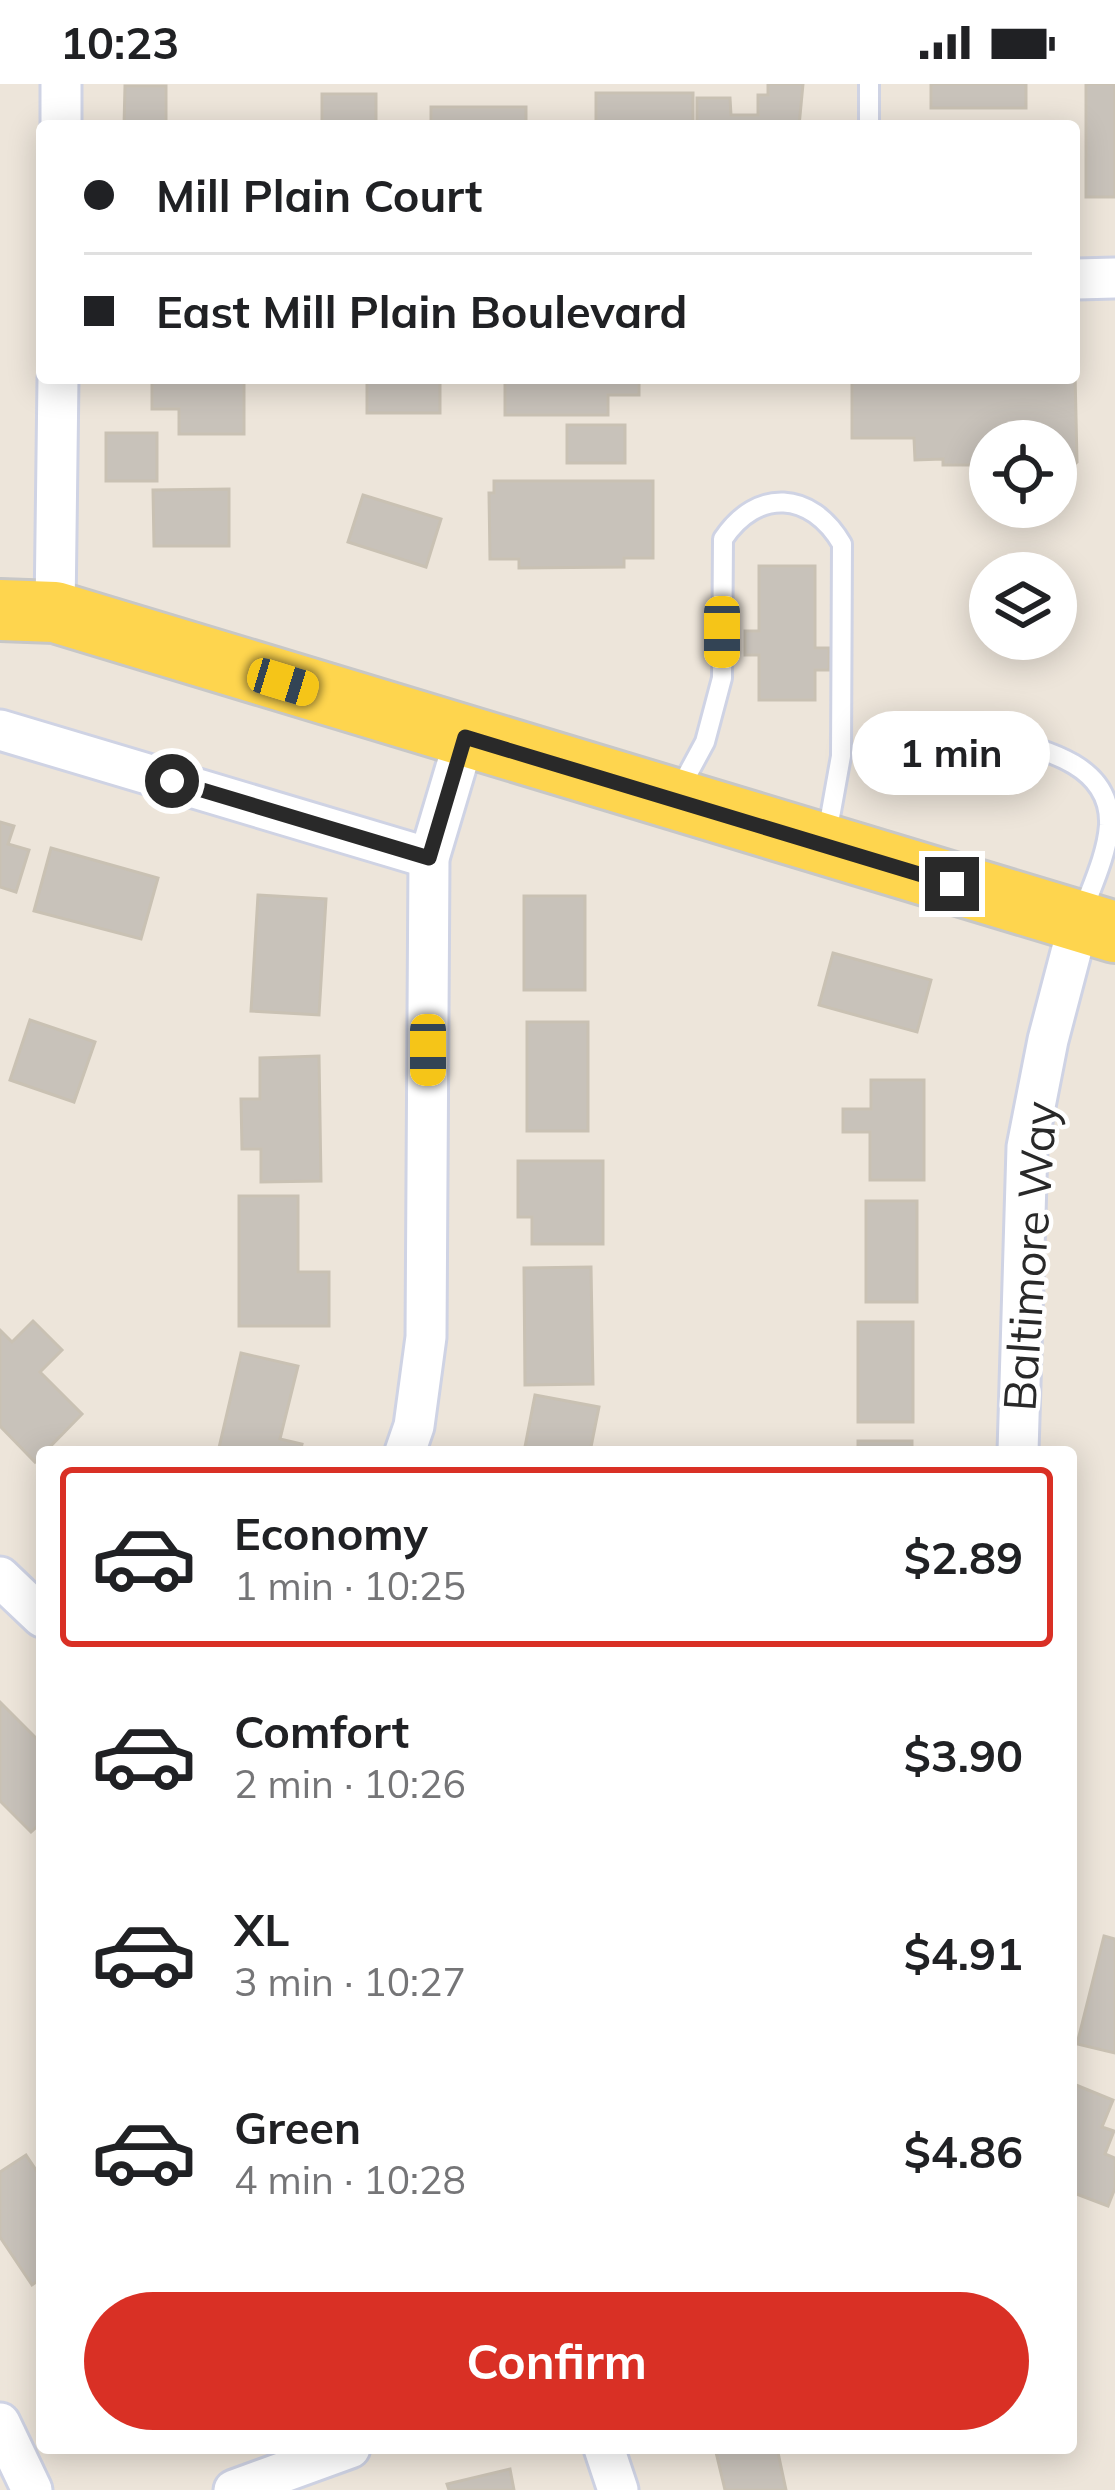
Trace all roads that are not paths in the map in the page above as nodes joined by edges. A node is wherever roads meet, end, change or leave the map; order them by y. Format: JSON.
{"nodes":[{"id":1,"x":61,"y":84,"type":"edge"},
{"id":2,"x":869,"y":84,"type":"edge"},
{"id":3,"x":61,"y":120,"type":"edge"},
{"id":4,"x":869,"y":120,"type":"edge"},
{"id":5,"x":57,"y":384,"type":"edge"},
{"id":6,"x":0,"y":575,"type":"edge"},
{"id":7,"x":28,"y":611,"type":"edge"},
{"id":8,"x":0,"y":730,"type":"edge"},
{"id":9,"x":972,"y":731,"type":"dead end"},
{"id":10,"x":465,"y":737,"type":"junction"},
{"id":11,"x":674,"y":800,"type":"junction"},
{"id":12,"x":825,"y":845,"type":"junction"},
{"id":13,"x":429,"y":858,"type":"junction"},
{"id":14,"x":1097,"y":927,"type":"edge"},
{"id":15,"x":407,"y":1446,"type":"edge"},
{"id":16,"x":1018,"y":1446,"type":"edge"},
{"id":17,"x":0,"y":1577,"type":"edge"},
{"id":18,"x":36,"y":1611,"type":"edge"},
{"id":19,"x":0,"y":2423,"type":"edge"},
{"id":20,"x":333,"y":2454,"type":"edge"},
{"id":21,"x":606,"y":2454,"type":"edge"},
{"id":22,"x":32,"y":2490,"type":"edge"},
{"id":23,"x":233,"y":2490,"type":"edge"},
{"id":24,"x":618,"y":2490,"type":"edge"}],
"edges":[{"from":1,"to":3,"type":"street"},
{"from":2,"to":4,"type":"lane"},
{"from":5,"to":7,"type":"street"},
{"from":6,"to":7,"type":"main road"},
{"from":7,"to":10,"type":"main road"},
{"from":8,"to":13,"type":"street"},
{"from":9,"to":14,"type":"lane"},
{"from":10,"to":11,"type":"main road"},
{"from":10,"to":13,"type":"street"},
{"from":11,"to":12,"type":"main road"},
{"from":11,"to":12,"type":"lane"},
{"from":12,"to":14,"type":"main road"},
{"from":13,"to":15,"type":"street"},
{"from":14,"to":16,"type":"street","name":"Baltimore Way"},
{"from":17,"to":18,"type":"street"},
{"from":19,"to":22,"type":"street"},
{"from":20,"to":23,"type":"street"},
{"from":21,"to":24,"type":"street"}]}
